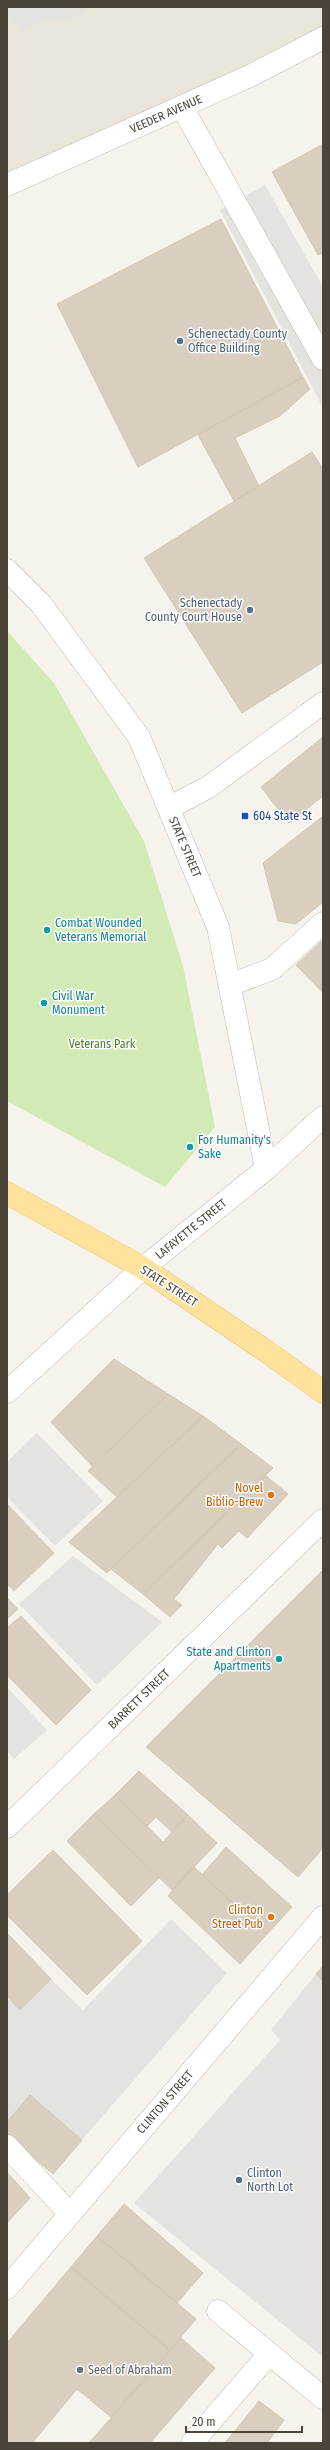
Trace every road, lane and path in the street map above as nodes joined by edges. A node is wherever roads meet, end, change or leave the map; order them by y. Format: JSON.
{"nodes":[{"id":1,"x":323,"y":38,"type":"edge"},
{"id":2,"x":182,"y":107,"type":"junction"},
{"id":3,"x":7,"y":185,"type":"edge"},
{"id":4,"x":323,"y":359,"type":"edge"},
{"id":5,"x":7,"y":570,"type":"edge"},
{"id":6,"x":323,"y":703,"type":"edge"},
{"id":7,"x":169,"y":808,"type":"junction"},
{"id":8,"x":323,"y":923,"type":"edge"},
{"id":9,"x":230,"y":985,"type":"junction"},
{"id":10,"x":323,"y":1117,"type":"edge"},
{"id":11,"x":266,"y":1169,"type":"junction"},
{"id":12,"x":7,"y":1192,"type":"edge"},
{"id":13,"x":143,"y":1268,"type":"junction"},
{"id":14,"x":7,"y":1392,"type":"edge"},
{"id":15,"x":323,"y":1392,"type":"edge"},
{"id":16,"x":323,"y":1520,"type":"edge"},
{"id":17,"x":7,"y":1827,"type":"edge"},
{"id":18,"x":323,"y":1917,"type":"edge"},
{"id":19,"x":7,"y":2146,"type":"edge"},
{"id":20,"x":70,"y":2214,"type":"junction"},
{"id":21,"x":7,"y":2288,"type":"edge"},
{"id":22,"x":218,"y":2311,"type":"dead end"},
{"id":23,"x":269,"y":2354,"type":"junction"},
{"id":24,"x":323,"y":2398,"type":"edge"},
{"id":25,"x":192,"y":2443,"type":"edge"}],
"edges":[{"from":1,"to":2,"type":"street","name":"VEEDER AVENUE"},
{"from":2,"to":3,"type":"street","name":"VEEDER AVENUE"},
{"from":2,"to":4,"type":"street"},
{"from":5,"to":7,"type":"street","name":"STATE STREET"},
{"from":6,"to":7,"type":"street"},
{"from":7,"to":9,"type":"street","name":"STATE STREET"},
{"from":8,"to":9,"type":"street"},
{"from":9,"to":11,"type":"street","name":"STATE STREET"},
{"from":10,"to":11,"type":"street","name":"LAFAYETTE STREET"},
{"from":11,"to":13,"type":"street","name":"LAFAYETTE STREET"},
{"from":12,"to":13,"type":"main road","name":"STATE STREET"},
{"from":13,"to":14,"type":"street","name":"LAFAYETTE STREET"},
{"from":13,"to":15,"type":"main road","name":"STATE STREET"},
{"from":16,"to":17,"type":"street","name":"BARRETT STREET"},
{"from":18,"to":20,"type":"street","name":"CLINTON STREET"},
{"from":19,"to":20,"type":"street"},
{"from":20,"to":21,"type":"street","name":"CLINTON STREET"},
{"from":22,"to":23,"type":"street"},
{"from":23,"to":24,"type":"street"},
{"from":23,"to":25,"type":"street"}]}
